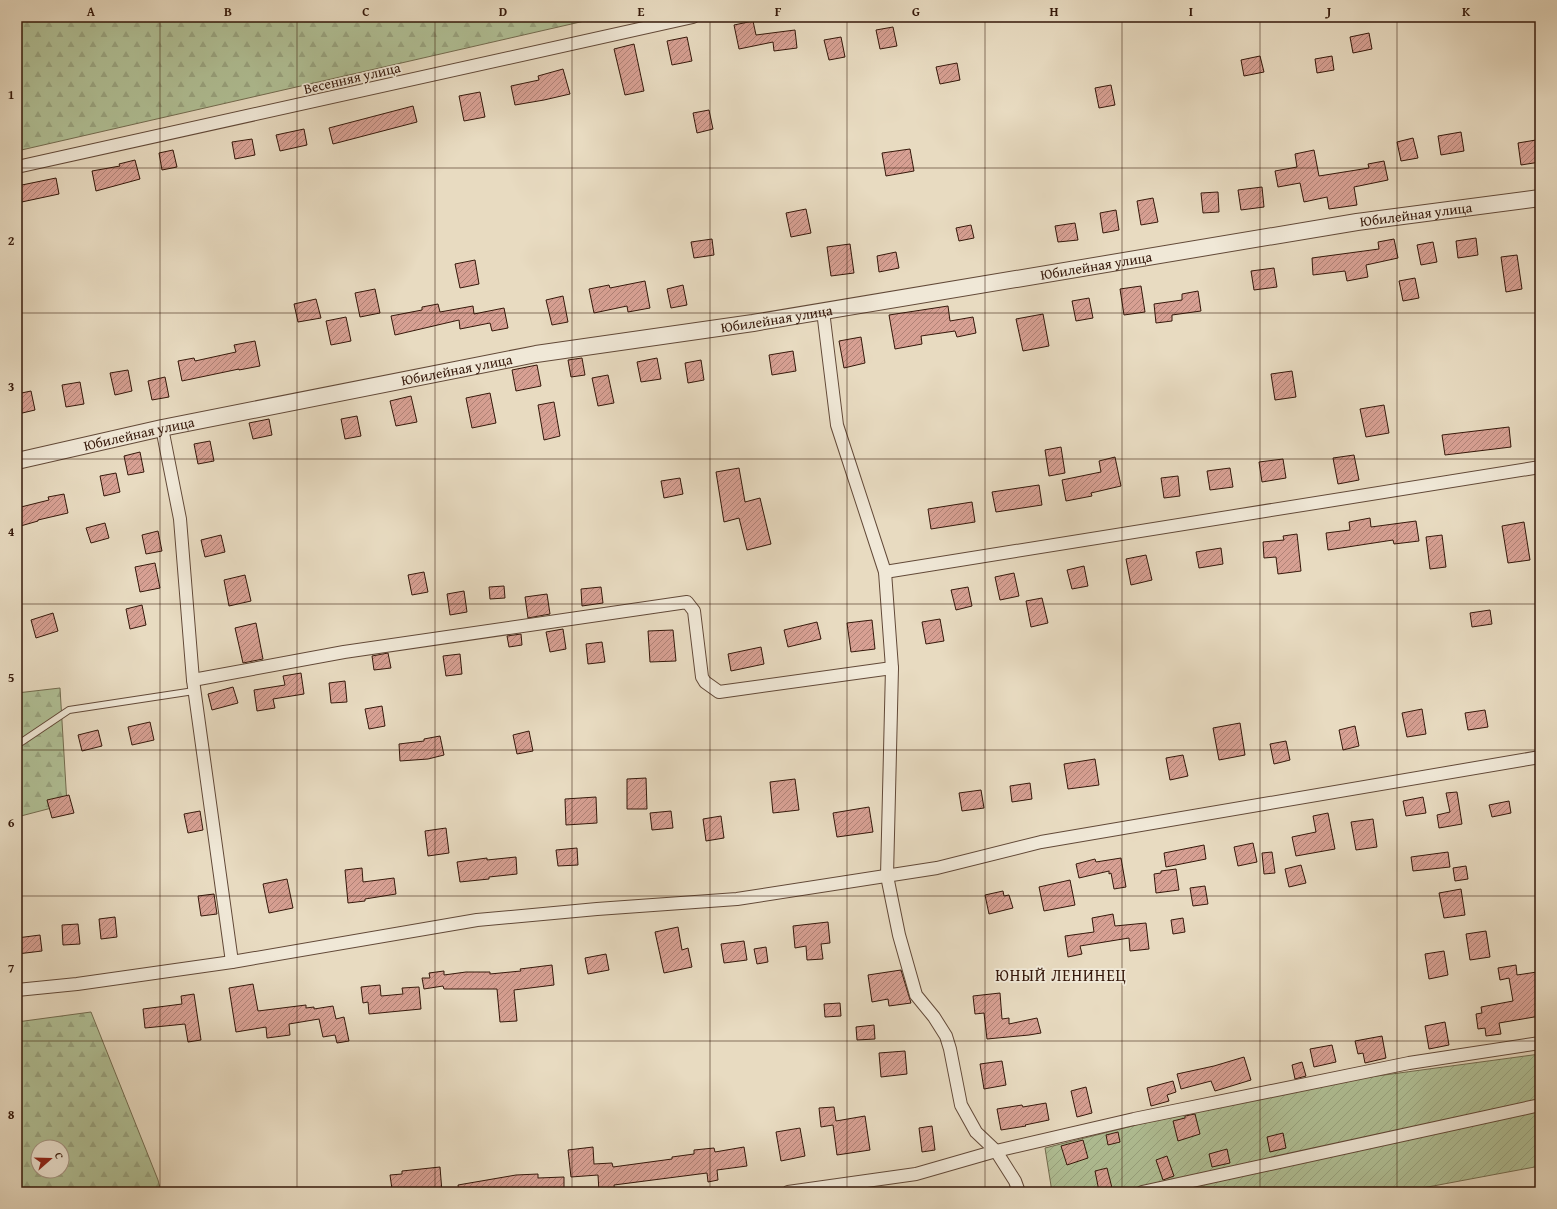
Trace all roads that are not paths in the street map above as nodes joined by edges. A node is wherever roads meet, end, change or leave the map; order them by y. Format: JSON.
{"nodes":[{"id":1,"x":693,"y":17,"type":"edge"},
{"id":2,"x":17,"y":167,"type":"edge"},
{"id":3,"x":1540,"y":198,"type":"edge"},
{"id":4,"x":823,"y":311,"type":"junction"},
{"id":5,"x":162,"y":428,"type":"junction"},
{"id":6,"x":17,"y":461,"type":"edge"},
{"id":7,"x":1540,"y":467,"type":"edge"},
{"id":8,"x":885,"y":572,"type":"junction"},
{"id":9,"x":892,"y":668,"type":"junction"},
{"id":10,"x":194,"y":686,"type":"junction"},
{"id":11,"x":17,"y":745,"type":"edge"},
{"id":12,"x":1540,"y":757,"type":"edge"},
{"id":13,"x":887,"y":876,"type":"junction"},
{"id":14,"x":232,"y":962,"type":"junction"},
{"id":15,"x":17,"y":990,"type":"edge"},
{"id":16,"x":1540,"y":1043,"type":"edge"},
{"id":17,"x":1540,"y":1105,"type":"edge"},
{"id":18,"x":996,"y":1151,"type":"junction"},
{"id":19,"x":788,"y":1192,"type":"edge"},
{"id":20,"x":1019,"y":1192,"type":"edge"},
{"id":21,"x":1142,"y":1192,"type":"edge"}],
"edges":[{"from":1,"to":2,"type":"street","name":"Весенняя улица"},
{"from":3,"to":4,"type":"street","name":"Юбилейная улица"},
{"from":4,"to":5,"type":"street","name":"Юбилейная улица"},
{"from":4,"to":8,"type":"street"},
{"from":5,"to":6,"type":"street","name":"Юбилейная улица"},
{"from":5,"to":10,"type":"street"},
{"from":7,"to":8,"type":"street"},
{"from":8,"to":9,"type":"street"},
{"from":9,"to":10,"type":"street"},
{"from":9,"to":13,"type":"street"},
{"from":10,"to":11,"type":"lane"},
{"from":10,"to":14,"type":"street"},
{"from":12,"to":13,"type":"street"},
{"from":13,"to":14,"type":"street"},
{"from":13,"to":18,"type":"street"},
{"from":14,"to":15,"type":"street"},
{"from":16,"to":18,"type":"street"},
{"from":17,"to":21,"type":"street"},
{"from":18,"to":19,"type":"street"},
{"from":18,"to":20,"type":"street"}]}
